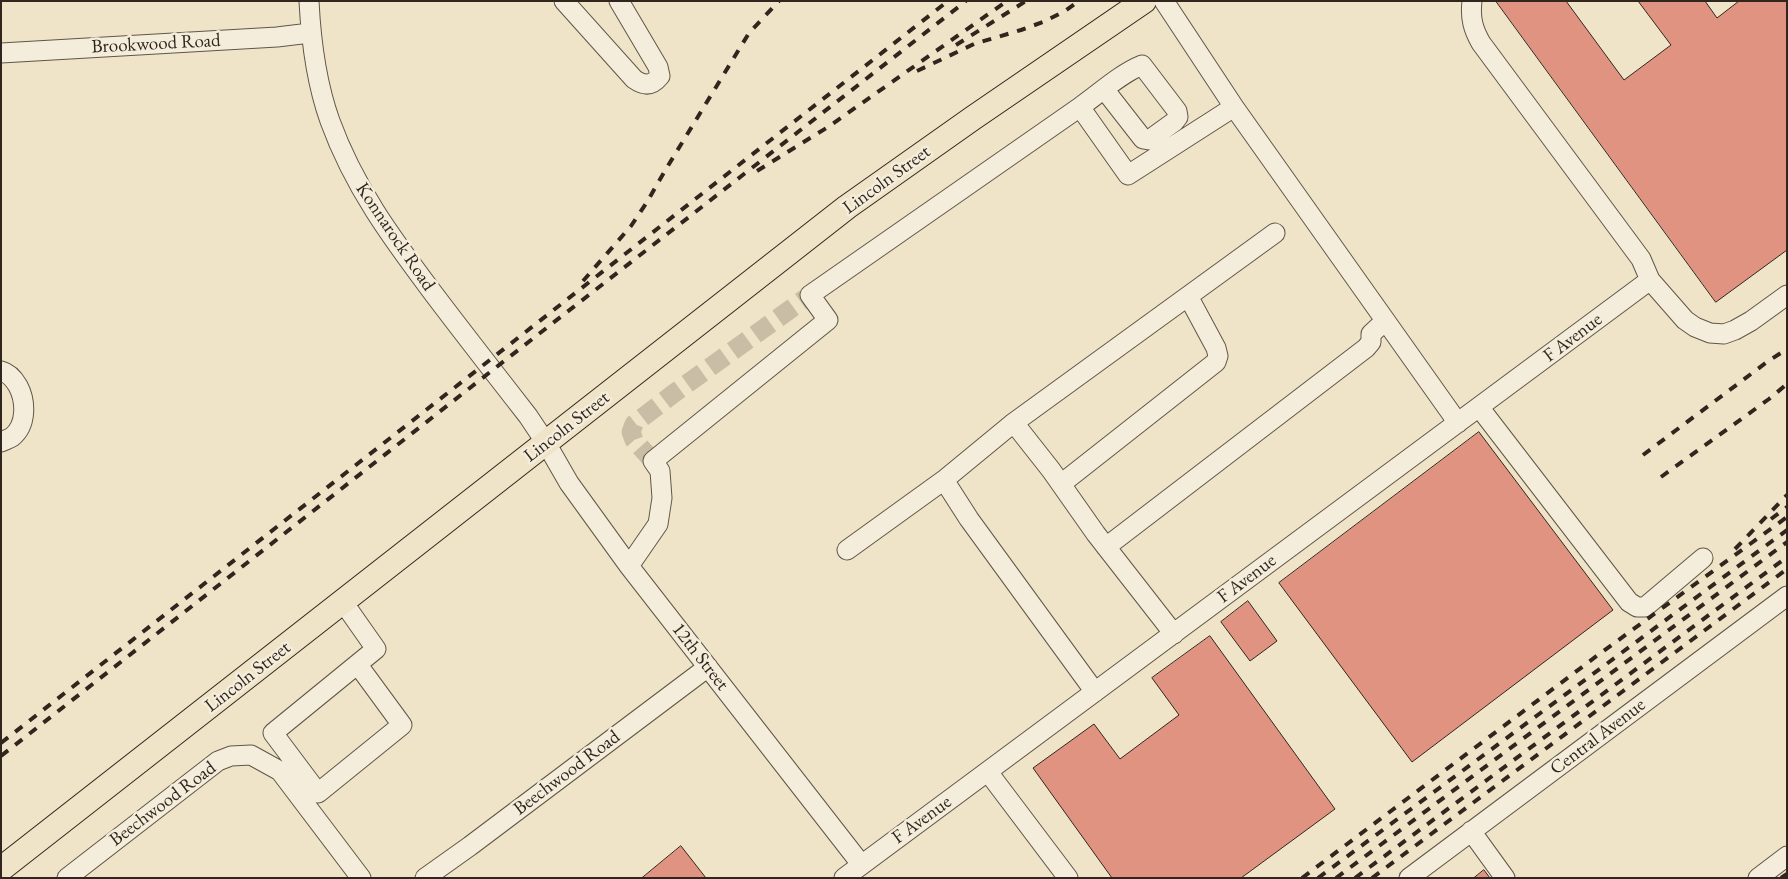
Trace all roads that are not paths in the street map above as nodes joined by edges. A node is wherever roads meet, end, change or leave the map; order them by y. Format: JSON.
{"nodes":[{"id":1,"x":308,"y":1,"type":"edge"},
{"id":2,"x":564,"y":1,"type":"edge"},
{"id":3,"x":619,"y":1,"type":"edge"},
{"id":4,"x":1144,"y":1,"type":"edge"},
{"id":5,"x":1164,"y":1,"type":"edge"},
{"id":6,"x":1472,"y":1,"type":"edge"},
{"id":7,"x":310,"y":34,"type":"junction"},
{"id":8,"x":1,"y":53,"type":"edge"},
{"id":9,"x":1104,"y":89,"type":"junction"},
{"id":10,"x":1080,"y":107,"type":"junction"},
{"id":11,"x":1234,"y":107,"type":"junction"},
{"id":12,"x":1275,"y":233,"type":"dead end"},
{"id":13,"x":1650,"y":280,"type":"junction"},
{"id":14,"x":1787,"y":295,"type":"edge"},
{"id":15,"x":1188,"y":296,"type":"junction"},
{"id":16,"x":1385,"y":321,"type":"junction"},
{"id":17,"x":1,"y":371,"type":"edge"},
{"id":18,"x":1479,"y":407,"type":"junction"},
{"id":19,"x":1014,"y":423,"type":"junction"},
{"id":20,"x":1458,"y":423,"type":"junction"},
{"id":21,"x":1,"y":442,"type":"edge"},
{"id":22,"x":546,"y":443,"type":"junction"},
{"id":23,"x":944,"y":480,"type":"junction"},
{"id":24,"x":1061,"y":484,"type":"junction"},
{"id":25,"x":1106,"y":547,"type":"junction"},
{"id":26,"x":847,"y":550,"type":"dead end"},
{"id":27,"x":1703,"y":558,"type":"dead end"},
{"id":28,"x":629,"y":566,"type":"junction"},
{"id":29,"x":1787,"y":596,"type":"edge"},
{"id":30,"x":343,"y":602,"type":"junction"},
{"id":31,"x":1174,"y":634,"type":"junction"},
{"id":32,"x":358,"y":665,"type":"junction"},
{"id":33,"x":708,"y":668,"type":"junction"},
{"id":34,"x":1095,"y":692,"type":"junction"},
{"id":35,"x":988,"y":772,"type":"junction"},
{"id":36,"x":1471,"y":832,"type":"junction"},
{"id":37,"x":1787,"y":856,"type":"edge"},
{"id":38,"x":862,"y":864,"type":"junction"},
{"id":39,"x":1,"y":869,"type":"edge"},
{"id":40,"x":67,"y":878,"type":"edge"},
{"id":41,"x":361,"y":878,"type":"edge"},
{"id":42,"x":425,"y":878,"type":"edge"},
{"id":43,"x":844,"y":878,"type":"edge"},
{"id":44,"x":1068,"y":878,"type":"edge"},
{"id":45,"x":1409,"y":878,"type":"edge"},
{"id":46,"x":1505,"y":878,"type":"edge"},
{"id":47,"x":1758,"y":878,"type":"edge"}],
"edges":[{"from":1,"to":7,"type":"street","name":"Konnarock Road"},
{"from":2,"to":3,"type":"street"},
{"from":4,"to":22,"type":"main road","name":"Lincoln Street"},
{"from":5,"to":11,"type":"street"},
{"from":6,"to":13,"type":"street"},
{"from":7,"to":8,"type":"street","name":"Brookwood Road"},
{"from":7,"to":22,"type":"street","name":"Konnarock Road"},
{"from":9,"to":9,"type":"street"},
{"from":9,"to":10,"type":"street"},
{"from":10,"to":11,"type":"street"},
{"from":10,"to":28,"type":"street"},
{"from":11,"to":16,"type":"street"},
{"from":12,"to":15,"type":"street"},
{"from":13,"to":14,"type":"street"},
{"from":13,"to":18,"type":"street","name":"F Avenue"},
{"from":15,"to":19,"type":"street"},
{"from":15,"to":24,"type":"street"},
{"from":16,"to":20,"type":"street"},
{"from":16,"to":25,"type":"street"},
{"from":17,"to":21,"type":"street"},
{"from":18,"to":20,"type":"street","name":"F Avenue"},
{"from":18,"to":27,"type":"street"},
{"from":19,"to":23,"type":"street"},
{"from":19,"to":24,"type":"street"},
{"from":20,"to":31,"type":"street","name":"F Avenue"},
{"from":22,"to":28,"type":"street","name":"12th Street"},
{"from":22,"to":30,"type":"main road","name":"Lincoln Street"},
{"from":23,"to":26,"type":"street"},
{"from":23,"to":34,"type":"street"},
{"from":24,"to":25,"type":"street"},
{"from":25,"to":31,"type":"street"},
{"from":28,"to":33,"type":"street","name":"12th Street"},
{"from":29,"to":36,"type":"street","name":"Central Avenue"},
{"from":30,"to":32,"type":"street"},
{"from":30,"to":39,"type":"main road","name":"Lincoln Street"},
{"from":31,"to":34,"type":"street","name":"F Avenue"},
{"from":32,"to":32,"type":"street"},
{"from":33,"to":38,"type":"street","name":"12th Street"},
{"from":33,"to":42,"type":"street","name":"Beechwood Road"},
{"from":34,"to":35,"type":"street","name":"F Avenue"},
{"from":35,"to":38,"type":"street","name":"F Avenue"},
{"from":35,"to":44,"type":"street"},
{"from":36,"to":45,"type":"street","name":"Central Avenue"},
{"from":36,"to":46,"type":"street"},
{"from":37,"to":47,"type":"street"},
{"from":38,"to":43,"type":"street","name":"F Avenue"},
{"from":40,"to":41,"type":"street","name":"Beechwood Road"}]}
